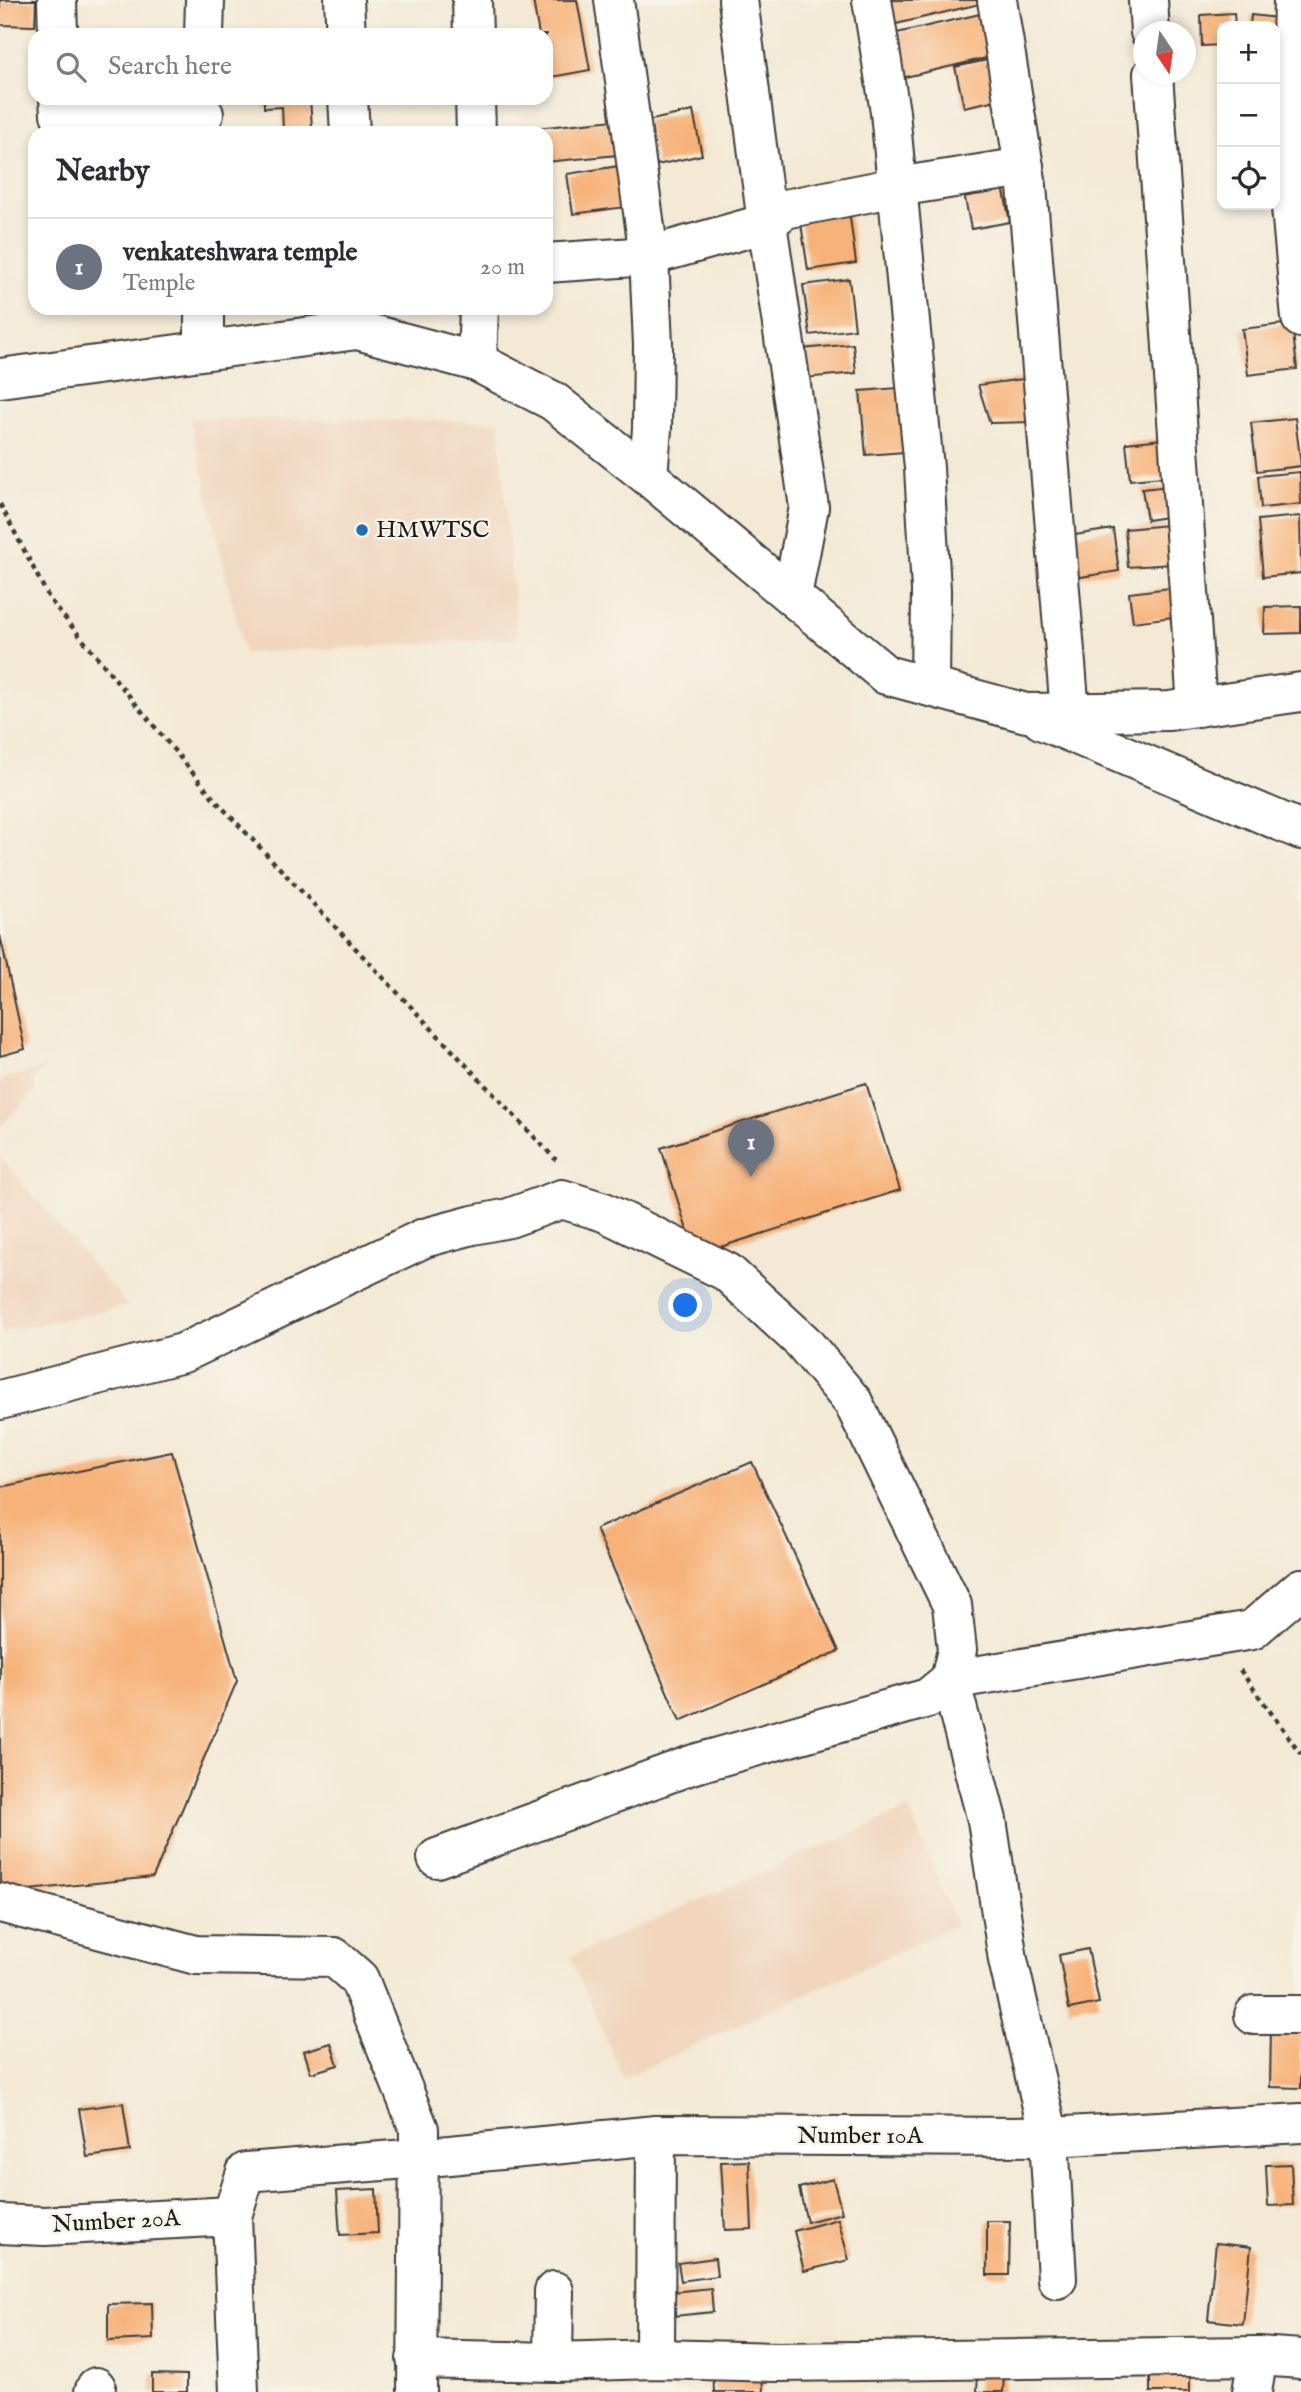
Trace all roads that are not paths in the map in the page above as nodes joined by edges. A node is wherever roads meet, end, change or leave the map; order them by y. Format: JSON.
{"nodes":[{"id":1,"x":57,"y":0,"type":"edge"},
{"id":2,"x":205,"y":0,"type":"edge"},
{"id":3,"x":344,"y":0,"type":"edge"},
{"id":4,"x":472,"y":0,"type":"edge"},
{"id":5,"x":614,"y":0,"type":"edge"},
{"id":6,"x":738,"y":0,"type":"edge"},
{"id":7,"x":872,"y":0,"type":"edge"},
{"id":8,"x":997,"y":0,"type":"edge"},
{"id":9,"x":1148,"y":0,"type":"edge"},
{"id":10,"x":1293,"y":0,"type":"edge"},
{"id":11,"x":1149,"y":21,"type":"edge"},
{"id":12,"x":58,"y":28,"type":"edge"},
{"id":13,"x":204,"y":28,"type":"edge"},
{"id":14,"x":346,"y":28,"type":"edge"},
{"id":15,"x":473,"y":28,"type":"edge"},
{"id":16,"x":1154,"y":84,"type":"edge"},
{"id":17,"x":59,"y":105,"type":"edge"},
{"id":18,"x":348,"y":105,"type":"edge"},
{"id":19,"x":475,"y":105,"type":"edge"},
{"id":20,"x":204,"y":115,"type":"edge"},
{"id":21,"x":349,"y":126,"type":"edge"},
{"id":22,"x":476,"y":126,"type":"edge"},
{"id":23,"x":1024,"y":167,"type":"junction"},
{"id":24,"x":897,"y":187,"type":"junction"},
{"id":25,"x":767,"y":223,"type":"junction"},
{"id":26,"x":649,"y":256,"type":"junction"},
{"id":27,"x":553,"y":263,"type":"edge"},
{"id":28,"x":204,"y":315,"type":"edge"},
{"id":29,"x":479,"y":315,"type":"edge"},
{"id":30,"x":1301,"y":318,"type":"edge"},
{"id":31,"x":357,"y":319,"type":"edge"},
{"id":32,"x":204,"y":349,"type":"junction"},
{"id":33,"x":477,"y":362,"type":"junction"},
{"id":34,"x":0,"y":378,"type":"edge"},
{"id":35,"x":648,"y":476,"type":"junction"},
{"id":36,"x":792,"y":596,"type":"junction"},
{"id":37,"x":930,"y":687,"type":"junction"},
{"id":38,"x":1301,"y":692,"type":"edge"},
{"id":39,"x":1197,"y":707,"type":"junction"},
{"id":40,"x":1026,"y":713,"type":"junction"},
{"id":41,"x":1070,"y":713,"type":"junction"},
{"id":42,"x":1301,"y":830,"type":"edge"},
{"id":43,"x":0,"y":1400,"type":"edge"},
{"id":44,"x":1301,"y":1588,"type":"edge"},
{"id":45,"x":950,"y":1680,"type":"junction"},
{"id":46,"x":436,"y":1858,"type":"dead end"},
{"id":47,"x":0,"y":1903,"type":"edge"},
{"id":48,"x":1254,"y":2015,"type":"dead end"},
{"id":49,"x":1301,"y":2015,"type":"edge"},
{"id":50,"x":1301,"y":2123,"type":"edge"},
{"id":51,"x":656,"y":2135,"type":"junction"},
{"id":52,"x":1049,"y":2137,"type":"junction"},
{"id":53,"x":419,"y":2158,"type":"junction"},
{"id":54,"x":232,"y":2216,"type":"junction"},
{"id":55,"x":0,"y":2224,"type":"edge"},
{"id":56,"x":1057,"y":2279,"type":"dead end"},
{"id":57,"x":554,"y":2291,"type":"dead end"},
{"id":58,"x":655,"y":2359,"type":"junction"},
{"id":59,"x":1301,"y":2359,"type":"edge"},
{"id":60,"x":553,"y":2362,"type":"junction"},
{"id":61,"x":1255,"y":2374,"type":"edge"},
{"id":62,"x":417,"y":2376,"type":"edge"},
{"id":63,"x":776,"y":2377,"type":"edge"},
{"id":64,"x":239,"y":2392,"type":"edge"}],
"edges":[{"from":1,"to":12,"type":"street"},
{"from":2,"to":13,"type":"street"},
{"from":3,"to":14,"type":"street"},
{"from":4,"to":15,"type":"street"},
{"from":5,"to":26,"type":"street"},
{"from":6,"to":25,"type":"street"},
{"from":7,"to":24,"type":"street"},
{"from":8,"to":23,"type":"street"},
{"from":9,"to":11,"type":"street"},
{"from":10,"to":30,"type":"street"},
{"from":16,"to":39,"type":"street"},
{"from":17,"to":20,"type":"street"},
{"from":18,"to":21,"type":"street"},
{"from":19,"to":22,"type":"street"},
{"from":23,"to":24,"type":"street"},
{"from":23,"to":41,"type":"street"},
{"from":24,"to":25,"type":"street"},
{"from":24,"to":37,"type":"street"},
{"from":25,"to":26,"type":"street"},
{"from":25,"to":36,"type":"street"},
{"from":26,"to":27,"type":"street"},
{"from":26,"to":35,"type":"street"},
{"from":28,"to":32,"type":"street"},
{"from":29,"to":33,"type":"street"},
{"from":31,"to":32,"type":"street"},
{"from":31,"to":33,"type":"street"},
{"from":32,"to":34,"type":"street"},
{"from":33,"to":35,"type":"street"},
{"from":35,"to":36,"type":"street"},
{"from":36,"to":37,"type":"street"},
{"from":37,"to":40,"type":"street"},
{"from":38,"to":39,"type":"street"},
{"from":39,"to":41,"type":"street"},
{"from":40,"to":41,"type":"street"},
{"from":40,"to":42,"type":"street"},
{"from":43,"to":45,"type":"street"},
{"from":44,"to":45,"type":"street"},
{"from":45,"to":46,"type":"street"},
{"from":45,"to":52,"type":"street"},
{"from":47,"to":53,"type":"street"},
{"from":48,"to":49,"type":"street"},
{"from":50,"to":52,"type":"street","name":"Number 10A"},
{"from":51,"to":52,"type":"street","name":"Number 10A"},
{"from":51,"to":53,"type":"street","name":"Number 10A"},
{"from":51,"to":58,"type":"street"},
{"from":52,"to":56,"type":"street"},
{"from":53,"to":54,"type":"street","name":"Number 10A"},
{"from":53,"to":62,"type":"street"},
{"from":54,"to":55,"type":"street","name":"Number 20A"},
{"from":54,"to":64,"type":"street"},
{"from":57,"to":60,"type":"street"},
{"from":58,"to":60,"type":"street"},
{"from":58,"to":63,"type":"street"},
{"from":59,"to":61,"type":"street"},
{"from":60,"to":62,"type":"street"},
{"from":61,"to":63,"type":"street"}]}
